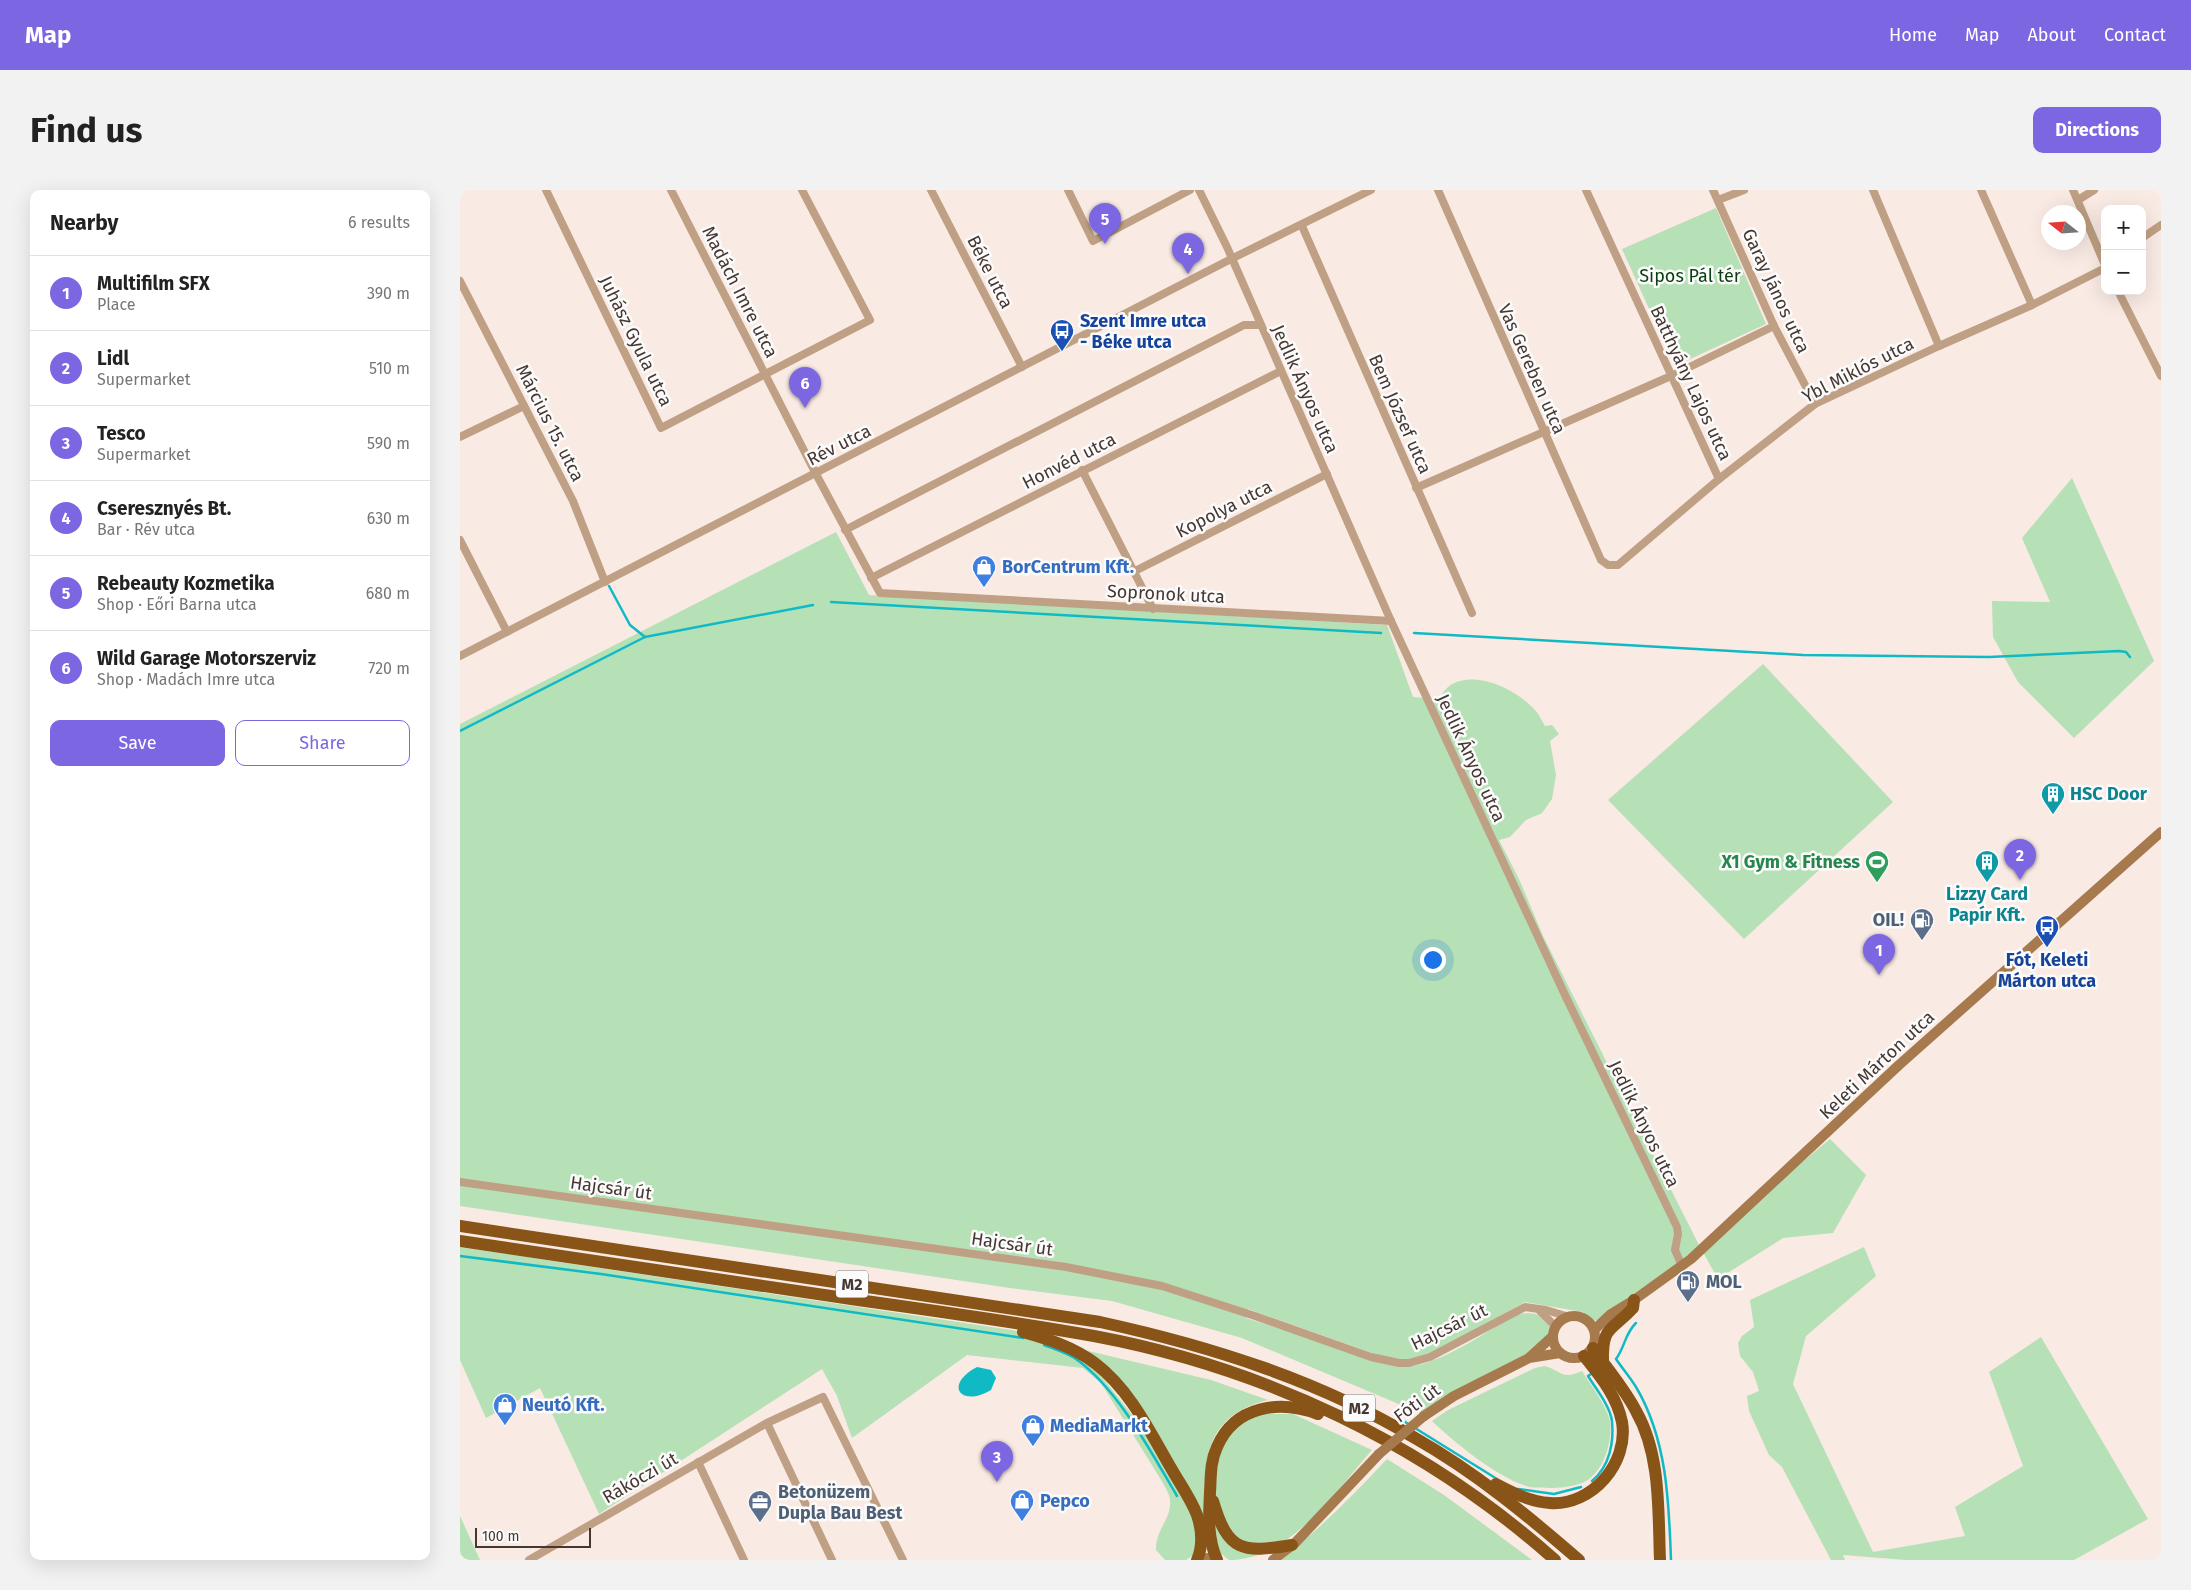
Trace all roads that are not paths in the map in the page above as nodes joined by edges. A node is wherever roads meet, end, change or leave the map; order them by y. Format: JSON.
{"nodes":[{"id":1,"x":546,"y":190,"type":"edge"},
{"id":2,"x":671,"y":190,"type":"edge"},
{"id":3,"x":802,"y":190,"type":"edge"},
{"id":4,"x":931,"y":190,"type":"edge"},
{"id":5,"x":1068,"y":190,"type":"edge"},
{"id":6,"x":1190,"y":190,"type":"edge"},
{"id":7,"x":1199,"y":190,"type":"edge"},
{"id":8,"x":1371,"y":190,"type":"edge"},
{"id":9,"x":1438,"y":190,"type":"edge"},
{"id":10,"x":1586,"y":190,"type":"edge"},
{"id":11,"x":1713,"y":190,"type":"edge"},
{"id":12,"x":1744,"y":190,"type":"edge"},
{"id":13,"x":1873,"y":190,"type":"edge"},
{"id":14,"x":1980,"y":190,"type":"edge"},
{"id":15,"x":2073,"y":190,"type":"edge"},
{"id":16,"x":2094,"y":190,"type":"edge"},
{"id":17,"x":1718,"y":200,"type":"junction"},
{"id":18,"x":2078,"y":200,"type":"junction"},
{"id":19,"x":2161,"y":225,"type":"edge"},
{"id":20,"x":1302,"y":226,"type":"junction"},
{"id":21,"x":2146,"y":235,"type":"edge"},
{"id":22,"x":2101,"y":256,"type":"edge"},
{"id":23,"x":1232,"y":259,"type":"junction"},
{"id":24,"x":2101,"y":268,"type":"edge"},
{"id":25,"x":460,"y":281,"type":"edge"},
{"id":26,"x":2120,"y":295,"type":"edge"},
{"id":27,"x":2032,"y":305,"type":"junction"},
{"id":28,"x":1260,"y":325,"type":"junction"},
{"id":29,"x":1774,"y":326,"type":"junction"},
{"id":30,"x":1939,"y":346,"type":"junction"},
{"id":31,"x":1022,"y":367,"type":"junction"},
{"id":32,"x":1280,"y":371,"type":"junction"},
{"id":33,"x":765,"y":374,"type":"junction"},
{"id":34,"x":1671,"y":376,"type":"junction"},
{"id":35,"x":2161,"y":376,"type":"edge"},
{"id":36,"x":1815,"y":404,"type":"junction"},
{"id":37,"x":524,"y":406,"type":"junction"},
{"id":38,"x":1544,"y":433,"type":"junction"},
{"id":39,"x":460,"y":437,"type":"edge"},
{"id":40,"x":1082,"y":470,"type":"junction"},
{"id":41,"x":816,"y":474,"type":"junction"},
{"id":42,"x":1327,"y":474,"type":"junction"},
{"id":43,"x":1719,"y":479,"type":"junction"},
{"id":44,"x":1416,"y":488,"type":"junction"},
{"id":45,"x":845,"y":530,"type":"junction"},
{"id":46,"x":460,"y":540,"type":"edge"},
{"id":47,"x":1601,"y":560,"type":"joint"},
{"id":48,"x":1135,"y":571,"type":"junction"},
{"id":49,"x":871,"y":578,"type":"junction"},
{"id":50,"x":604,"y":582,"type":"junction"},
{"id":51,"x":880,"y":593,"type":"joint"},
{"id":52,"x":1154,"y":609,"type":"junction"},
{"id":53,"x":1472,"y":613,"type":"dead end"},
{"id":54,"x":1391,"y":621,"type":"junction"},
{"id":55,"x":507,"y":632,"type":"junction"},
{"id":56,"x":460,"y":656,"type":"edge"},
{"id":57,"x":2161,"y":832,"type":"edge"},
{"id":58,"x":460,"y":1182,"type":"edge"},
{"id":59,"x":460,"y":1226,"type":"edge"},
{"id":60,"x":460,"y":1241,"type":"edge"},
{"id":61,"x":1682,"y":1266,"type":"junction"},
{"id":62,"x":1634,"y":1300,"type":"junction"},
{"id":63,"x":1538,"y":1308,"type":"junction"},
{"id":64,"x":957,"y":1314,"type":"junction"},
{"id":65,"x":1569,"y":1316,"type":"junction"},
{"id":66,"x":1592,"y":1326,"type":"junction"},
{"id":67,"x":1554,"y":1331,"type":"junction"},
{"id":68,"x":1589,"y":1352,"type":"junction"},
{"id":69,"x":1560,"y":1353,"type":"junction"},
{"id":70,"x":1529,"y":1358,"type":"junction"},
{"id":71,"x":1603,"y":1362,"type":"junction"},
{"id":72,"x":766,"y":1423,"type":"junction"},
{"id":73,"x":1357,"y":1424,"type":"junction"},
{"id":74,"x":698,"y":1462,"type":"junction"},
{"id":75,"x":1469,"y":1472,"type":"junction"},
{"id":76,"x":1210,"y":1492,"type":"junction"},
{"id":77,"x":1292,"y":1545,"type":"junction"},
{"id":78,"x":544,"y":1551,"type":"junction"},
{"id":79,"x":529,"y":1560,"type":"edge"},
{"id":80,"x":548,"y":1560,"type":"edge"},
{"id":81,"x":744,"y":1560,"type":"edge"},
{"id":82,"x":832,"y":1560,"type":"edge"},
{"id":83,"x":903,"y":1560,"type":"edge"},
{"id":84,"x":1198,"y":1560,"type":"edge"},
{"id":85,"x":1218,"y":1560,"type":"edge"},
{"id":86,"x":1272,"y":1560,"type":"edge"},
{"id":87,"x":1555,"y":1560,"type":"edge"},
{"id":88,"x":1579,"y":1560,"type":"edge"},
{"id":89,"x":1660,"y":1560,"type":"edge"}],
"edges":[{"from":1,"to":33,"type":"street","name":"Juhász Gyula utca"},
{"from":2,"to":33,"type":"street","name":"Madách Imre utca"},
{"from":3,"to":33,"type":"street"},
{"from":4,"to":31,"type":"street","name":"Béke utca"},
{"from":5,"to":6,"type":"street"},
{"from":7,"to":23,"type":"street","name":"Jedlik Ányos utca"},
{"from":8,"to":20,"type":"street","name":"Rév utca"},
{"from":9,"to":38,"type":"street","name":"Vas Gereben utca"},
{"from":10,"to":34,"type":"street","name":"Batthyány Lajos utca"},
{"from":11,"to":17,"type":"street","name":"Garay János utca"},
{"from":12,"to":17,"type":"street"},
{"from":13,"to":30,"type":"street"},
{"from":14,"to":27,"type":"street"},
{"from":15,"to":18,"type":"street"},
{"from":16,"to":18,"type":"street"},
{"from":17,"to":29,"type":"street","name":"Garay János utca"},
{"from":18,"to":22,"type":"street"},
{"from":19,"to":21,"type":"street"},
{"from":20,"to":23,"type":"street","name":"Rév utca"},
{"from":20,"to":44,"type":"street","name":"Bem József utca"},
{"from":23,"to":28,"type":"street","name":"Jedlik Ányos utca"},
{"from":23,"to":31,"type":"street","name":"Rév utca"},
{"from":24,"to":27,"type":"street","name":"Ybl Miklós utca"},
{"from":25,"to":37,"type":"street","name":"Március 15. utca"},
{"from":26,"to":35,"type":"street"},
{"from":27,"to":30,"type":"street","name":"Ybl Miklós utca"},
{"from":28,"to":32,"type":"street","name":"Jedlik Ányos utca"},
{"from":28,"to":45,"type":"street"},
{"from":29,"to":34,"type":"street"},
{"from":29,"to":36,"type":"street","name":"Garay János utca"},
{"from":30,"to":36,"type":"street","name":"Ybl Miklós utca"},
{"from":31,"to":41,"type":"street","name":"Rév utca"},
{"from":32,"to":40,"type":"street","name":"Honvéd utca"},
{"from":32,"to":42,"type":"street","name":"Jedlik Ányos utca"},
{"from":33,"to":41,"type":"street","name":"Madách Imre utca"},
{"from":34,"to":38,"type":"street"},
{"from":34,"to":43,"type":"street","name":"Batthyány Lajos utca"},
{"from":36,"to":43,"type":"street","name":"Ybl Miklós utca"},
{"from":37,"to":39,"type":"street"},
{"from":37,"to":50,"type":"street","name":"Március 15. utca"},
{"from":38,"to":44,"type":"street"},
{"from":38,"to":47,"type":"street","name":"Vas Gereben utca"},
{"from":40,"to":48,"type":"street"},
{"from":40,"to":49,"type":"street","name":"Honvéd utca"},
{"from":41,"to":45,"type":"street","name":"Madách Imre utca"},
{"from":41,"to":50,"type":"street","name":"Rév utca"},
{"from":42,"to":48,"type":"street","name":"Kopolya utca"},
{"from":42,"to":54,"type":"street","name":"Jedlik Ányos utca"},
{"from":43,"to":47,"type":"street","name":"Ybl Miklós utca"},
{"from":44,"to":53,"type":"street","name":"Bem József utca"},
{"from":45,"to":49,"type":"street","name":"Madách Imre utca"},
{"from":46,"to":55,"type":"street"},
{"from":48,"to":52,"type":"street"},
{"from":49,"to":51,"type":"street","name":"Madách Imre utca"},
{"from":50,"to":55,"type":"street","name":"Rév utca"},
{"from":51,"to":52,"type":"street","name":"Sopronok utca"},
{"from":52,"to":54,"type":"street","name":"Sopronok utca"},
{"from":54,"to":61,"type":"street","name":"Jedlik Ányos utca"},
{"from":55,"to":56,"type":"street","name":"Rév utca"},
{"from":57,"to":61,"type":"main road","name":"Keleti Márton utca"},
{"from":58,"to":63,"type":"street","name":"Hajcsár út"},
{"from":59,"to":75,"type":"highway","number":"M2"},
{"from":60,"to":64,"type":"highway","number":"M2"},
{"from":61,"to":62,"type":"main road","name":"Keleti Márton utca"},
{"from":62,"to":66,"type":"main road","name":"Keleti Márton utca"},
{"from":62,"to":71,"type":"highway"},
{"from":63,"to":65,"type":"street","name":"Hajcsár út"},
{"from":63,"to":67,"type":"street"},
{"from":64,"to":73,"type":"highway","number":"M2"},
{"from":64,"to":84,"type":"highway"},
{"from":65,"to":66,"type":"main road"},
{"from":65,"to":67,"type":"main road"},
{"from":66,"to":68,"type":"main road"},
{"from":67,"to":69,"type":"main road"},
{"from":67,"to":70,"type":"main road"},
{"from":68,"to":69,"type":"main road"},
{"from":68,"to":71,"type":"highway"},
{"from":68,"to":75,"type":"highway"},
{"from":69,"to":70,"type":"main road","name":"Fóti út"},
{"from":70,"to":77,"type":"main road","name":"Fóti út","bridge":true},
{"from":71,"to":89,"type":"highway"},
{"from":72,"to":74,"type":"street","name":"Rákóczi út"},
{"from":72,"to":82,"type":"street"},
{"from":72,"to":83,"type":"street","name":"Rákóczi út"},
{"from":73,"to":76,"type":"highway"},
{"from":73,"to":87,"type":"highway","number":"M2"},
{"from":74,"to":78,"type":"street","name":"Rákóczi út"},
{"from":74,"to":81,"type":"street"},
{"from":75,"to":88,"type":"highway","number":"M2"},
{"from":76,"to":77,"type":"highway"},
{"from":76,"to":85,"type":"highway"},
{"from":77,"to":86,"type":"main road","name":"Fóti út"},
{"from":78,"to":79,"type":"street","name":"Rákóczi út"},
{"from":78,"to":80,"type":"street"},
{"from":84,"to":85,"type":"main road"}]}
